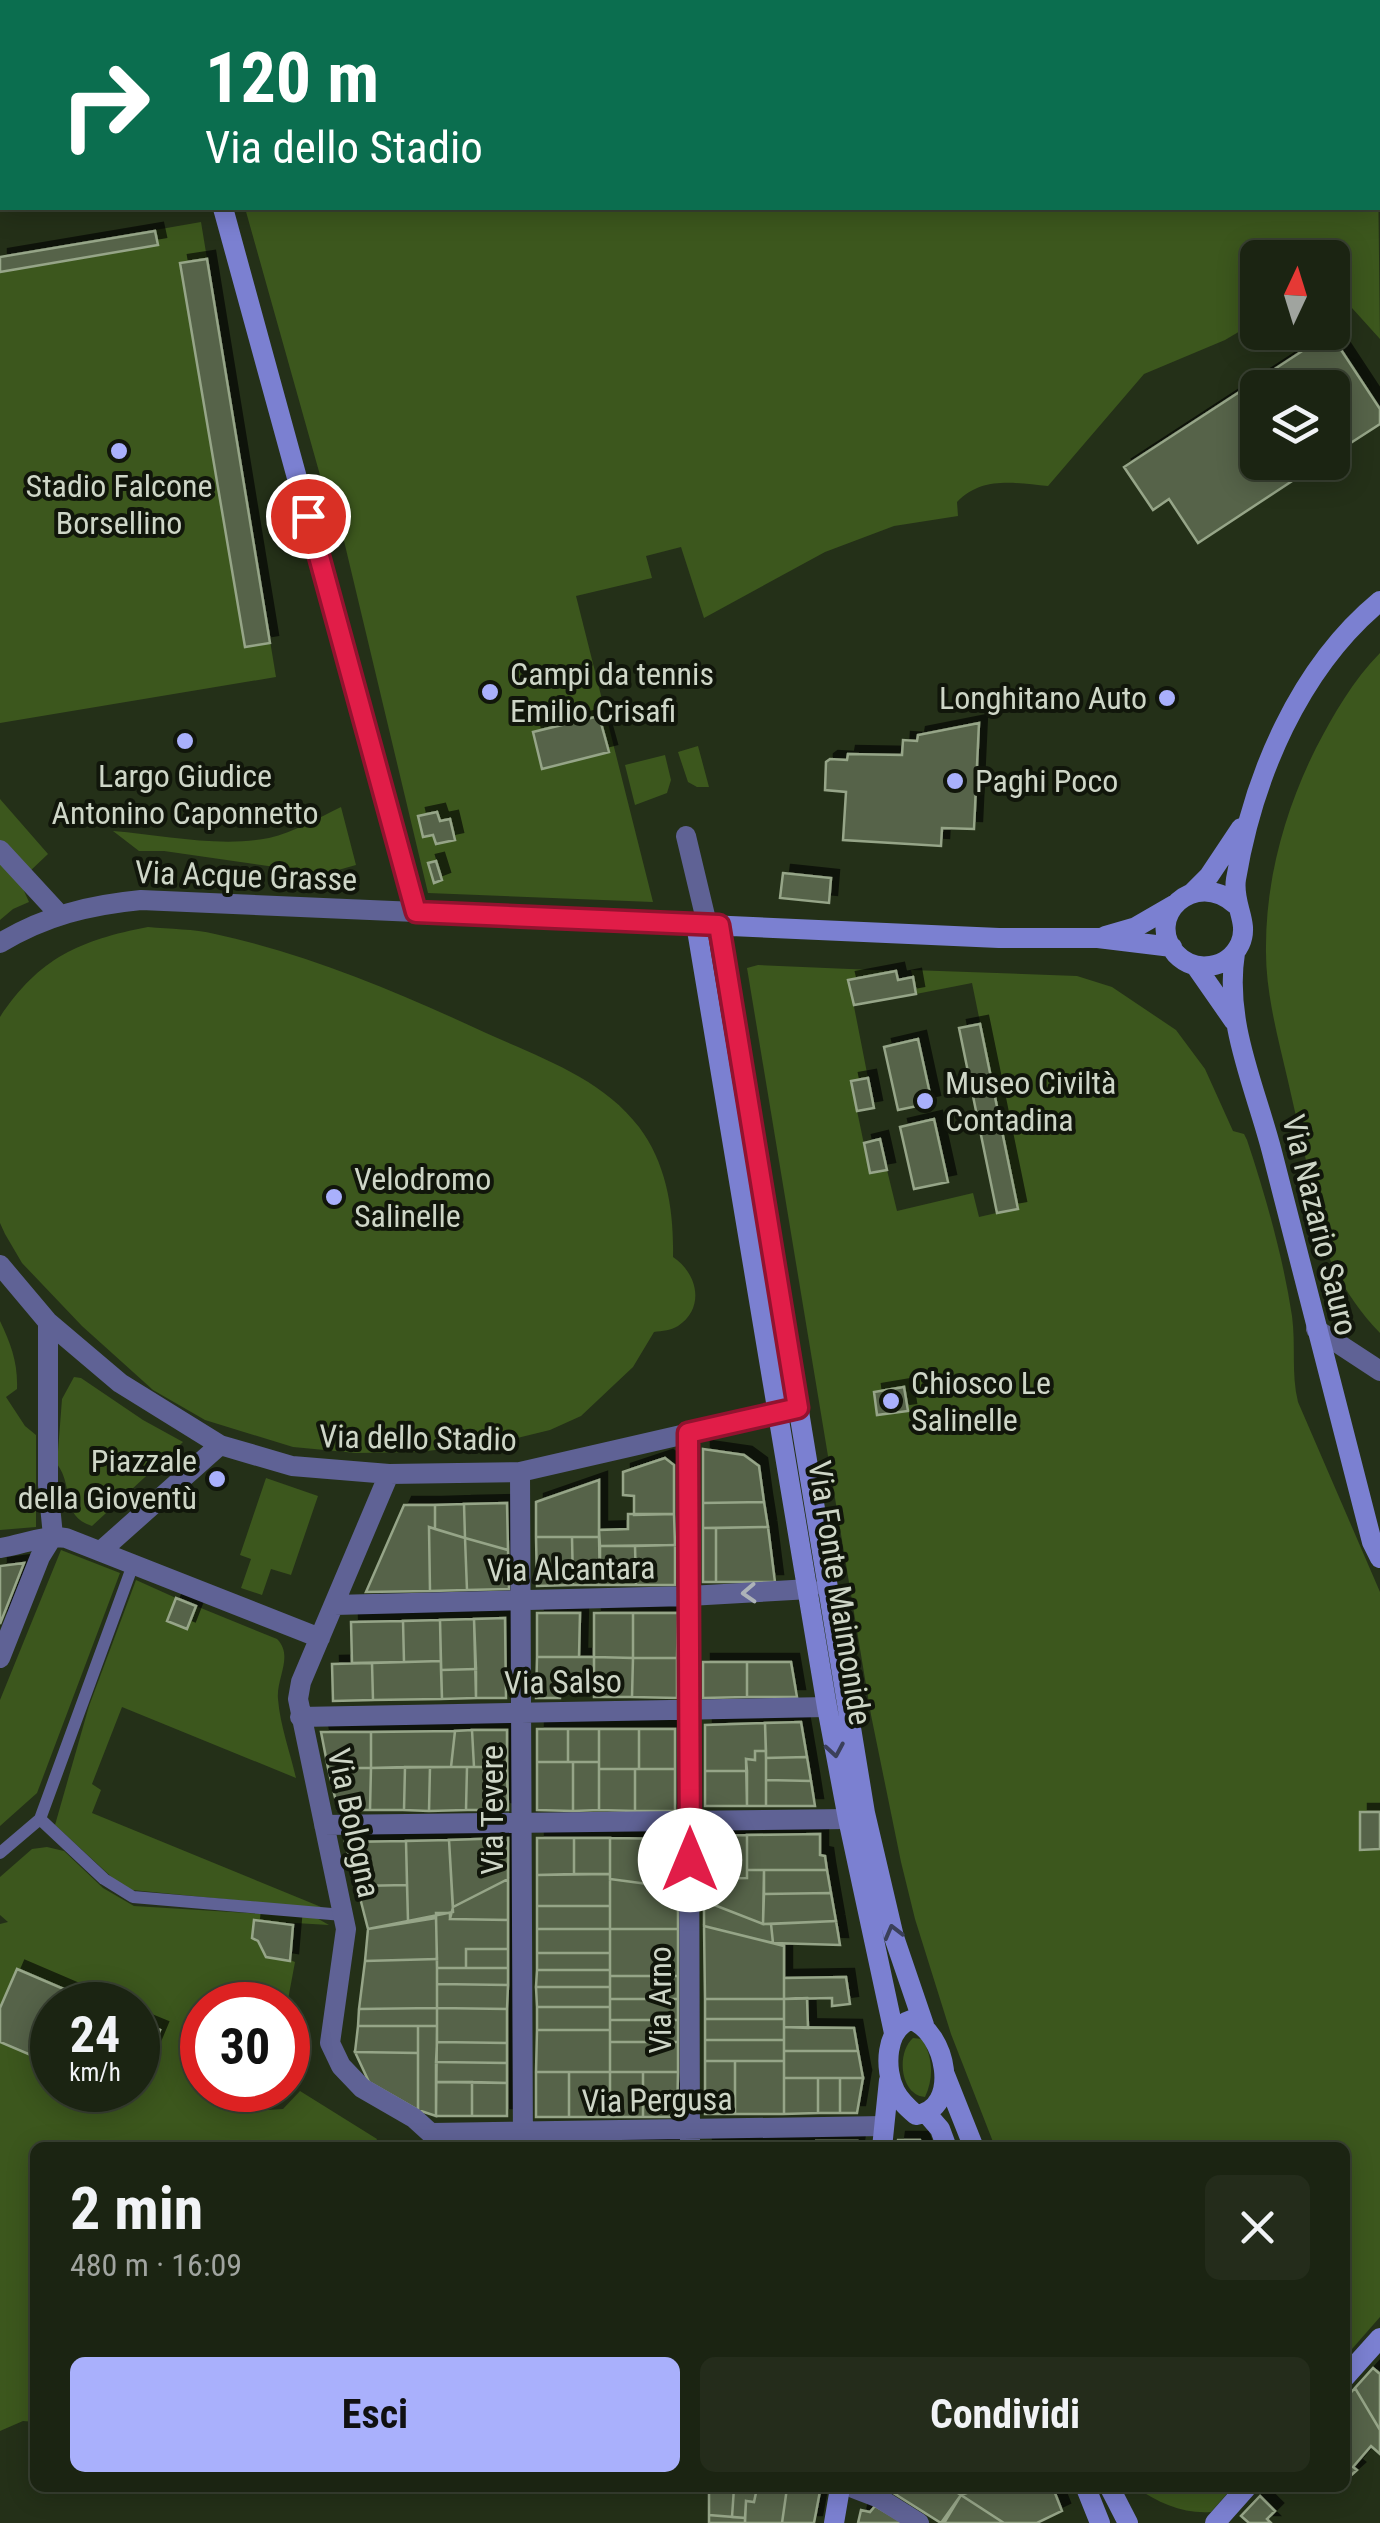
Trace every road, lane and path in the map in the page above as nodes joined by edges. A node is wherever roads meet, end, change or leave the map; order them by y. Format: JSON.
{"nodes":[{"id":1,"x":224,"y":210,"type":"edge"},
{"id":2,"x":1380,"y":600,"type":"edge"},
{"id":3,"x":1250,"y":813,"type":"junction"},
{"id":4,"x":686,"y":836,"type":"dead end"},
{"id":5,"x":0,"y":850,"type":"edge"},
{"id":6,"x":1194,"y":892,"type":"junction"},
{"id":7,"x":1176,"y":904,"type":"junction"},
{"id":8,"x":1235,"y":904,"type":"junction"},
{"id":9,"x":416,"y":912,"type":"junction"},
{"id":10,"x":59,"y":914,"type":"junction"},
{"id":11,"x":707,"y":924,"type":"junction"},
{"id":12,"x":1098,"y":938,"type":"junction"},
{"id":13,"x":0,"y":942,"type":"edge"},
{"id":14,"x":1172,"y":947,"type":"junction"},
{"id":15,"x":1235,"y":952,"type":"junction"},
{"id":16,"x":1195,"y":965,"type":"junction"},
{"id":17,"x":1234,"y":1022,"type":"junction"},
{"id":18,"x":0,"y":1265,"type":"edge"},
{"id":19,"x":48,"y":1322,"type":"junction"},
{"id":20,"x":1316,"y":1329,"type":"junction"},
{"id":21,"x":1380,"y":1371,"type":"edge"},
{"id":22,"x":789,"y":1410,"type":"junction"},
{"id":23,"x":688,"y":1433,"type":"junction"},
{"id":24,"x":220,"y":1445,"type":"junction"},
{"id":25,"x":520,"y":1472,"type":"junction"},
{"id":26,"x":389,"y":1474,"type":"junction"},
{"id":27,"x":53,"y":1536,"type":"junction"},
{"id":28,"x":0,"y":1548,"type":"edge"},
{"id":29,"x":102,"y":1550,"type":"junction"},
{"id":30,"x":1380,"y":1558,"type":"edge"},
{"id":31,"x":134,"y":1562,"type":"junction"},
{"id":32,"x":810,"y":1589,"type":"junction"},
{"id":33,"x":689,"y":1596,"type":"junction"},
{"id":34,"x":521,"y":1600,"type":"junction"},
{"id":35,"x":334,"y":1605,"type":"junction"},
{"id":36,"x":320,"y":1638,"type":"junction"},
{"id":37,"x":0,"y":1658,"type":"edge"},
{"id":38,"x":828,"y":1707,"type":"junction"},
{"id":39,"x":690,"y":1710,"type":"junction"},
{"id":40,"x":521,"y":1713,"type":"junction"},
{"id":41,"x":300,"y":1717,"type":"junction"},
{"id":42,"x":848,"y":1819,"type":"junction"},
{"id":43,"x":40,"y":1820,"type":"junction"},
{"id":44,"x":690,"y":1821,"type":"junction"},
{"id":45,"x":522,"y":1823,"type":"junction"},
{"id":46,"x":324,"y":1825,"type":"junction"},
{"id":47,"x":0,"y":1853,"type":"edge"},
{"id":48,"x":343,"y":1915,"type":"junction"},
{"id":49,"x":924,"y":2024,"type":"junction"},
{"id":50,"x":894,"y":2033,"type":"junction"},
{"id":51,"x":944,"y":2073,"type":"junction"},
{"id":52,"x":890,"y":2074,"type":"junction"},
{"id":53,"x":921,"y":2115,"type":"junction"},
{"id":54,"x":883,"y":2137,"type":"edge"},
{"id":55,"x":690,"y":2138,"type":"edge"},
{"id":56,"x":522,"y":2139,"type":"edge"},
{"id":57,"x":439,"y":2140,"type":"edge"},
{"id":58,"x":945,"y":2142,"type":"edge"},
{"id":59,"x":972,"y":2142,"type":"edge"},
{"id":60,"x":1380,"y":2338,"type":"edge"},
{"id":61,"x":1350,"y":2371,"type":"edge"},
{"id":62,"x":839,"y":2492,"type":"edge"},
{"id":63,"x":863,"y":2492,"type":"edge"},
{"id":64,"x":1088,"y":2492,"type":"edge"},
{"id":65,"x":1112,"y":2492,"type":"edge"},
{"id":66,"x":1242,"y":2492,"type":"edge"},
{"id":67,"x":834,"y":2523,"type":"edge"},
{"id":68,"x":919,"y":2523,"type":"edge"},
{"id":69,"x":1100,"y":2523,"type":"edge"},
{"id":70,"x":1128,"y":2523,"type":"edge"},
{"id":71,"x":1214,"y":2523,"type":"edge"}],
"edges":[{"from":1,"to":9,"type":"street"},
{"from":2,"to":3,"type":"street"},
{"from":3,"to":6,"type":"street"},
{"from":3,"to":8,"type":"street"},
{"from":4,"to":11,"type":"street","name":"Via Fonte Maimonide"},
{"from":5,"to":10,"type":"street"},
{"from":6,"to":7,"type":"street"},
{"from":6,"to":8,"type":"street"},
{"from":7,"to":12,"type":"street"},
{"from":7,"to":14,"type":"street"},
{"from":8,"to":15,"type":"street"},
{"from":9,"to":10,"type":"street","name":"Via Acque Grasse"},
{"from":9,"to":11,"type":"street","name":"Via Acque Grasse"},
{"from":10,"to":13,"type":"street","name":"Via Acque Grasse"},
{"from":11,"to":12,"type":"street","name":"Via Acque Grasse"},
{"from":11,"to":22,"type":"street","name":"Via Fonte Maimonide"},
{"from":12,"to":14,"type":"street"},
{"from":14,"to":16,"type":"street"},
{"from":15,"to":16,"type":"street"},
{"from":15,"to":17,"type":"street"},
{"from":16,"to":17,"type":"street"},
{"from":17,"to":20,"type":"street","name":"Via Nazario Sauro"},
{"from":18,"to":19,"type":"street","name":"Via dello Stadio"},
{"from":19,"to":24,"type":"street","name":"Via dello Stadio"},
{"from":19,"to":27,"type":"street"},
{"from":20,"to":21,"type":"street"},
{"from":20,"to":30,"type":"street","name":"Via Nazario Sauro"},
{"from":22,"to":23,"type":"street","name":"Via dello Stadio"},
{"from":22,"to":32,"type":"street","name":"Via Fonte Maimonide"},
{"from":49,"to":22,"type":"street","name":"Via Fonte Maimonide","one_way":true},
{"from":23,"to":25,"type":"street","name":"Via dello Stadio"},
{"from":23,"to":33,"type":"street","name":"Via Arno"},
{"from":24,"to":26,"type":"street","name":"Via dello Stadio"},
{"from":24,"to":29,"type":"street"},
{"from":25,"to":26,"type":"street","name":"Via dello Stadio"},
{"from":25,"to":34,"type":"street","name":"Via Tevere"},
{"from":26,"to":35,"type":"street","name":"Via Bologna"},
{"from":27,"to":28,"type":"street"},
{"from":27,"to":29,"type":"street"},
{"from":27,"to":37,"type":"street"},
{"from":29,"to":31,"type":"street"},
{"from":31,"to":36,"type":"street"},
{"from":31,"to":43,"type":"lane"},
{"from":32,"to":33,"type":"street","name":"Via Alcantara","one_way":true},
{"from":32,"to":38,"type":"street","name":"Via Fonte Maimonide"},
{"from":33,"to":34,"type":"street","name":"Via Alcantara"},
{"from":33,"to":39,"type":"street","name":"Via Arno"},
{"from":34,"to":35,"type":"street","name":"Via Alcantara"},
{"from":34,"to":40,"type":"street","name":"Via Tevere"},
{"from":35,"to":36,"type":"street","name":"Via Bologna"},
{"from":36,"to":41,"type":"street","name":"Via Bologna"},
{"from":38,"to":39,"type":"street","name":"Via Salso"},
{"from":38,"to":42,"type":"street","name":"Via Fonte Maimonide","one_way":true},
{"from":39,"to":40,"type":"street","name":"Via Salso"},
{"from":39,"to":44,"type":"street","name":"Via Arno"},
{"from":40,"to":41,"type":"street","name":"Via Salso"},
{"from":40,"to":45,"type":"street","name":"Via Tevere"},
{"from":41,"to":46,"type":"street","name":"Via Bologna"},
{"from":42,"to":44,"type":"street"},
{"from":42,"to":50,"type":"street","name":"Via Fonte Maimonide"},
{"from":43,"to":47,"type":"lane"},
{"from":43,"to":48,"type":"lane"},
{"from":44,"to":45,"type":"street"},
{"from":44,"to":55,"type":"street","name":"Via Arno"},
{"from":45,"to":46,"type":"street"},
{"from":45,"to":56,"type":"street","name":"Via Tevere"},
{"from":46,"to":48,"type":"street","name":"Via Bologna"},
{"from":48,"to":57,"type":"street","name":"Via Bologna"},
{"from":49,"to":50,"type":"street"},
{"from":49,"to":51,"type":"street","name":"Via Fonte Maimonide"},
{"from":50,"to":52,"type":"street","name":"Via Fonte Maimonide"},
{"from":51,"to":53,"type":"street"},
{"from":51,"to":59,"type":"street"},
{"from":52,"to":53,"type":"street"},
{"from":52,"to":54,"type":"street","name":"Via Fonte Maimonide"},
{"from":53,"to":54,"type":"street"},
{"from":53,"to":58,"type":"street"},
{"from":54,"to":55,"type":"street","name":"Via Pergusa"},
{"from":55,"to":56,"type":"street","name":"Via Pergusa"},
{"from":56,"to":57,"type":"street","name":"Via Pergusa"},
{"from":60,"to":61,"type":"street"},
{"from":62,"to":67,"type":"street"},
{"from":63,"to":68,"type":"street"},
{"from":64,"to":69,"type":"street"},
{"from":65,"to":70,"type":"street"},
{"from":66,"to":71,"type":"street"}]}
